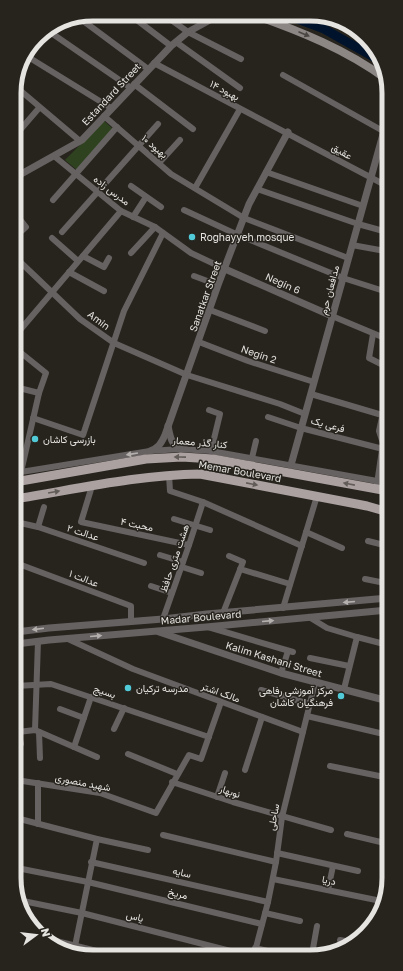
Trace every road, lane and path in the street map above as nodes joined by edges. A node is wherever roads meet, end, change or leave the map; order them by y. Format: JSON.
{"nodes":[{"id":1,"x":84,"y":21,"type":"edge"},
{"id":2,"x":139,"y":21,"type":"edge"},
{"id":3,"x":173,"y":21,"type":"edge"},
{"id":4,"x":207,"y":21,"type":"edge"},
{"id":5,"x":271,"y":21,"type":"edge"},
{"id":6,"x":188,"y":32,"type":"junction"},
{"id":7,"x":52,"y":34,"type":"edge"},
{"id":8,"x":173,"y":44,"type":"junction"},
{"id":9,"x":30,"y":58,"type":"edge"},
{"id":10,"x":241,"y":59,"type":"dead end"},
{"id":11,"x":154,"y":63,"type":"junction"},
{"id":12,"x":148,"y":69,"type":"junction"},
{"id":13,"x":284,"y":75,"type":"dead end"},
{"id":14,"x":380,"y":75,"type":"edge"},
{"id":15,"x":132,"y":86,"type":"junction"},
{"id":16,"x":240,"y":88,"type":"dead end"},
{"id":17,"x":21,"y":92,"type":"edge"},
{"id":18,"x":39,"y":108,"type":"junction"},
{"id":19,"x":112,"y":108,"type":"junction"},
{"id":20,"x":240,"y":109,"type":"junction"},
{"id":21,"x":104,"y":116,"type":"junction"},
{"id":22,"x":158,"y":124,"type":"dead end"},
{"id":23,"x":117,"y":127,"type":"junction"},
{"id":24,"x":21,"y":129,"type":"edge"},
{"id":25,"x":192,"y":129,"type":"dead end"},
{"id":26,"x":382,"y":130,"type":"edge"},
{"id":27,"x":288,"y":132,"type":"junction"},
{"id":28,"x":382,"y":138,"type":"edge"},
{"id":29,"x":180,"y":140,"type":"dead end"},
{"id":30,"x":80,"y":141,"type":"junction"},
{"id":31,"x":138,"y":145,"type":"junction"},
{"id":32,"x":54,"y":156,"type":"junction"},
{"id":33,"x":159,"y":163,"type":"junction"},
{"id":34,"x":266,"y":172,"type":"junction"},
{"id":35,"x":21,"y":174,"type":"edge"},
{"id":36,"x":76,"y":174,"type":"junction"},
{"id":37,"x":370,"y":178,"type":"junction"},
{"id":38,"x":382,"y":184,"type":"edge"},
{"id":39,"x":131,"y":186,"type":"dead end"},
{"id":40,"x":195,"y":188,"type":"junction"},
{"id":41,"x":257,"y":189,"type":"junction"},
{"id":42,"x":97,"y":192,"type":"junction"},
{"id":43,"x":146,"y":197,"type":"junction"},
{"id":44,"x":53,"y":200,"type":"dead end"},
{"id":45,"x":362,"y":206,"type":"junction"},
{"id":46,"x":161,"y":207,"type":"dead end"},
{"id":47,"x":184,"y":210,"type":"dead end"},
{"id":48,"x":121,"y":211,"type":"junction"},
{"id":49,"x":133,"y":217,"type":"junction"},
{"id":50,"x":244,"y":218,"type":"junction"},
{"id":51,"x":21,"y":221,"type":"edge"},
{"id":52,"x":358,"y":224,"type":"junction"},
{"id":53,"x":155,"y":227,"type":"junction"},
{"id":54,"x":382,"y":231,"type":"edge"},
{"id":55,"x":21,"y":232,"type":"edge"},
{"id":56,"x":62,"y":232,"type":"dead end"},
{"id":57,"x":163,"y":233,"type":"junction"},
{"id":58,"x":238,"y":235,"type":"junction"},
{"id":59,"x":52,"y":238,"type":"dead end"},
{"id":60,"x":352,"y":244,"type":"junction"},
{"id":61,"x":382,"y":250,"type":"edge"},
{"id":62,"x":131,"y":254,"type":"dead end"},
{"id":63,"x":83,"y":256,"type":"junction"},
{"id":64,"x":109,"y":258,"type":"dead end"},
{"id":65,"x":348,"y":258,"type":"junction"},
{"id":66,"x":78,"y":261,"type":"junction"},
{"id":67,"x":21,"y":263,"type":"edge"},
{"id":68,"x":225,"y":269,"type":"junction"},
{"id":69,"x":69,"y":272,"type":"junction"},
{"id":70,"x":194,"y":276,"type":"dead end"},
{"id":71,"x":343,"y":278,"type":"junction"},
{"id":72,"x":218,"y":285,"type":"junction"},
{"id":73,"x":382,"y":290,"type":"edge"},
{"id":74,"x":104,"y":291,"type":"dead end"},
{"id":75,"x":52,"y":292,"type":"junction"},
{"id":76,"x":210,"y":310,"type":"junction"},
{"id":77,"x":332,"y":316,"type":"junction"},
{"id":78,"x":21,"y":329,"type":"edge"},
{"id":79,"x":264,"y":331,"type":"dead end"},
{"id":80,"x":373,"y":334,"type":"junction"},
{"id":81,"x":382,"y":338,"type":"edge"},
{"id":82,"x":199,"y":342,"type":"junction"},
{"id":83,"x":114,"y":344,"type":"junction"},
{"id":84,"x":21,"y":353,"type":"edge"},
{"id":85,"x":382,"y":364,"type":"edge"},
{"id":86,"x":187,"y":375,"type":"junction"},
{"id":87,"x":314,"y":382,"type":"junction"},
{"id":88,"x":21,"y":388,"type":"edge"},
{"id":89,"x":39,"y":393,"type":"junction"},
{"id":90,"x":311,"y":394,"type":"junction"},
{"id":91,"x":209,"y":410,"type":"dead end"},
{"id":92,"x":305,"y":414,"type":"junction"},
{"id":93,"x":382,"y":415,"type":"joint"},
{"id":94,"x":33,"y":418,"type":"junction"},
{"id":95,"x":268,"y":418,"type":"dead end"},
{"id":96,"x":168,"y":426,"type":"junction"},
{"id":97,"x":301,"y":428,"type":"junction"},
{"id":98,"x":382,"y":436,"type":"edge"},
{"id":99,"x":256,"y":441,"type":"dead end"},
{"id":100,"x":180,"y":449,"type":"junction"},
{"id":101,"x":382,"y":449,"type":"edge"},
{"id":102,"x":150,"y":451,"type":"junction"},
{"id":103,"x":211,"y":451,"type":"junction"},
{"id":104,"x":382,"y":455,"type":"edge"},
{"id":105,"x":251,"y":462,"type":"junction"},
{"id":106,"x":291,"y":465,"type":"junction"},
{"id":107,"x":21,"y":472,"type":"joint"},
{"id":108,"x":169,"y":475,"type":"junction"},
{"id":109,"x":21,"y":481,"type":"edge"},
{"id":110,"x":382,"y":484,"type":"edge"},
{"id":111,"x":377,"y":485,"type":"junction"},
{"id":112,"x":92,"y":486,"type":"junction"},
{"id":113,"x":382,"y":488,"type":"edge"},
{"id":114,"x":29,"y":496,"type":"junction"},
{"id":115,"x":317,"y":496,"type":"junction"},
{"id":116,"x":21,"y":497,"type":"edge"},
{"id":117,"x":21,"y":501,"type":"edge"},
{"id":118,"x":203,"y":502,"type":"junction"},
{"id":119,"x":44,"y":507,"type":"dead end"},
{"id":120,"x":382,"y":510,"type":"edge"},
{"id":121,"x":174,"y":519,"type":"dead end"},
{"id":122,"x":21,"y":523,"type":"edge"},
{"id":123,"x":196,"y":525,"type":"junction"},
{"id":124,"x":38,"y":528,"type":"junction"},
{"id":125,"x":210,"y":530,"type":"dead end"},
{"id":126,"x":306,"y":532,"type":"junction"},
{"id":127,"x":368,"y":541,"type":"dead end"},
{"id":128,"x":382,"y":544,"type":"edge"},
{"id":129,"x":190,"y":545,"type":"junction"},
{"id":130,"x":302,"y":546,"type":"junction"},
{"id":131,"x":342,"y":548,"type":"dead end"},
{"id":132,"x":160,"y":555,"type":"dead end"},
{"id":133,"x":229,"y":556,"type":"dead end"},
{"id":134,"x":144,"y":563,"type":"dead end"},
{"id":135,"x":21,"y":565,"type":"edge"},
{"id":136,"x":182,"y":565,"type":"junction"},
{"id":137,"x":240,"y":569,"type":"junction"},
{"id":138,"x":201,"y":573,"type":"dead end"},
{"id":139,"x":365,"y":579,"type":"dead end"},
{"id":140,"x":382,"y":583,"type":"edge"},
{"id":141,"x":290,"y":584,"type":"junction"},
{"id":142,"x":151,"y":586,"type":"dead end"},
{"id":143,"x":172,"y":593,"type":"junction"},
{"id":144,"x":382,"y":599,"type":"edge"},
{"id":145,"x":283,"y":608,"type":"junction"},
{"id":146,"x":382,"y":611,"type":"edge"},
{"id":147,"x":223,"y":613,"type":"junction"},
{"id":148,"x":207,"y":614,"type":"junction"},
{"id":149,"x":309,"y":617,"type":"junction"},
{"id":150,"x":163,"y":619,"type":"junction"},
{"id":151,"x":131,"y":622,"type":"junction"},
{"id":152,"x":226,"y":625,"type":"junction"},
{"id":153,"x":208,"y":627,"type":"junction"},
{"id":154,"x":21,"y":631,"type":"edge"},
{"id":155,"x":156,"y":631,"type":"junction"},
{"id":156,"x":356,"y":637,"type":"junction"},
{"id":157,"x":68,"y":639,"type":"junction"},
{"id":158,"x":38,"y":641,"type":"junction"},
{"id":159,"x":21,"y":643,"type":"edge"},
{"id":160,"x":382,"y":644,"type":"edge"},
{"id":161,"x":310,"y":658,"type":"dead end"},
{"id":162,"x":349,"y":666,"type":"junction"},
{"id":163,"x":281,"y":673,"type":"junction"},
{"id":164,"x":315,"y":682,"type":"junction"},
{"id":165,"x":38,"y":685,"type":"junction"},
{"id":166,"x":21,"y":686,"type":"edge"},
{"id":167,"x":344,"y":689,"type":"junction"},
{"id":168,"x":261,"y":690,"type":"dead end"},
{"id":169,"x":91,"y":697,"type":"junction"},
{"id":170,"x":382,"y":699,"type":"edge"},
{"id":171,"x":221,"y":702,"type":"junction"},
{"id":172,"x":310,"y":704,"type":"junction"},
{"id":173,"x":124,"y":708,"type":"junction"},
{"id":174,"x":60,"y":709,"type":"dead end"},
{"id":175,"x":307,"y":716,"type":"junction"},
{"id":176,"x":84,"y":718,"type":"junction"},
{"id":177,"x":262,"y":718,"type":"junction"},
{"id":178,"x":114,"y":729,"type":"dead end"},
{"id":179,"x":37,"y":731,"type":"junction"},
{"id":180,"x":21,"y":732,"type":"edge"},
{"id":181,"x":303,"y":732,"type":"junction"},
{"id":182,"x":382,"y":733,"type":"edge"},
{"id":183,"x":209,"y":737,"type":"junction"},
{"id":184,"x":74,"y":747,"type":"junction"},
{"id":185,"x":128,"y":754,"type":"dead end"},
{"id":186,"x":97,"y":757,"type":"dead end"},
{"id":187,"x":40,"y":758,"type":"dead end"},
{"id":188,"x":330,"y":766,"type":"dead end"},
{"id":189,"x":245,"y":770,"type":"dead end"},
{"id":190,"x":225,"y":773,"type":"dead end"},
{"id":191,"x":177,"y":774,"type":"junction"},
{"id":192,"x":382,"y":777,"type":"edge"},
{"id":193,"x":21,"y":781,"type":"edge"},
{"id":194,"x":172,"y":782,"type":"junction"},
{"id":195,"x":38,"y":783,"type":"junction"},
{"id":196,"x":217,"y":797,"type":"junction"},
{"id":197,"x":282,"y":817,"type":"junction"},
{"id":198,"x":21,"y":819,"type":"edge"},
{"id":199,"x":38,"y":824,"type":"junction"},
{"id":200,"x":331,"y":830,"type":"dead end"},
{"id":201,"x":347,"y":834,"type":"dead end"},
{"id":202,"x":163,"y":836,"type":"dead end"},
{"id":203,"x":97,"y":839,"type":"junction"},
{"id":204,"x":382,"y":842,"type":"edge"},
{"id":205,"x":148,"y":850,"type":"dead end"},
{"id":206,"x":277,"y":853,"type":"junction"},
{"id":207,"x":91,"y":862,"type":"junction"},
{"id":208,"x":276,"y":862,"type":"junction"},
{"id":209,"x":333,"y":866,"type":"junction"},
{"id":210,"x":21,"y":869,"type":"edge"},
{"id":211,"x":358,"y":871,"type":"dead end"},
{"id":212,"x":273,"y":879,"type":"junction"},
{"id":213,"x":88,"y":882,"type":"junction"},
{"id":214,"x":328,"y":890,"type":"junction"},
{"id":215,"x":378,"y":900,"type":"edge"},
{"id":216,"x":25,"y":901,"type":"edge"},
{"id":217,"x":268,"y":902,"type":"junction"},
{"id":218,"x":82,"y":913,"type":"junction"},
{"id":219,"x":265,"y":913,"type":"junction"},
{"id":220,"x":300,"y":922,"type":"dead end"},
{"id":221,"x":262,"y":924,"type":"junction"},
{"id":222,"x":317,"y":926,"type":"dead end"},
{"id":223,"x":340,"y":940,"type":"dead end"},
{"id":224,"x":344,"y":941,"type":"edge"},
{"id":225,"x":62,"y":943,"type":"edge"},
{"id":226,"x":75,"y":946,"type":"junction"},
{"id":227,"x":92,"y":950,"type":"edge"},
{"id":228,"x":226,"y":950,"type":"edge"},
{"id":229,"x":255,"y":950,"type":"edge"},
{"id":230,"x":313,"y":950,"type":"edge"}],
"edges":[{"from":1,"to":12,"type":"street"},
{"from":2,"to":8,"type":"street"},
{"from":3,"to":6,"type":"street"},
{"from":4,"to":6,"type":"street","name":"Estandard Street"},
{"from":5,"to":14,"type":"main road","one_way":true},
{"from":6,"to":8,"type":"street","name":"Estandard Street"},
{"from":6,"to":10,"type":"street"},
{"from":7,"to":15,"type":"street"},
{"from":8,"to":11,"type":"street","name":"Estandard Street"},
{"from":8,"to":16,"type":"street"},
{"from":9,"to":19,"type":"street"},
{"from":11,"to":12,"type":"street","name":"Estandard Street"},
{"from":11,"to":20,"type":"street","name":"بهبود ۱۴"},
{"from":12,"to":15,"type":"street","name":"Estandard Street"},
{"from":13,"to":26,"type":"street"},
{"from":15,"to":19,"type":"street","name":"Estandard Street"},
{"from":15,"to":25,"type":"street"},
{"from":17,"to":18,"type":"street"},
{"from":18,"to":24,"type":"street"},
{"from":18,"to":30,"type":"street"},
{"from":19,"to":21,"type":"street","name":"Estandard Street"},
{"from":20,"to":27,"type":"street","name":"بهبود ۱۴"},
{"from":20,"to":40,"type":"street"},
{"from":21,"to":23,"type":"street","name":"بهبود ۱۰"},
{"from":21,"to":30,"type":"street","name":"Estandard Street"},
{"from":22,"to":31,"type":"street"},
{"from":23,"to":31,"type":"street","name":"بهبود ۱۰"},
{"from":23,"to":36,"type":"street"},
{"from":27,"to":34,"type":"street","name":"Sanatkar Street"},
{"from":27,"to":37,"type":"street","name":"عقیق"},
{"from":28,"to":37,"type":"street","name":"مدافعان حرم"},
{"from":29,"to":33,"type":"street"},
{"from":30,"to":32,"type":"street","name":"Estandard Street"},
{"from":31,"to":33,"type":"street","name":"بهبود ۱۰"},
{"from":31,"to":42,"type":"street"},
{"from":32,"to":35,"type":"street","name":"Estandard Street"},
{"from":32,"to":36,"type":"street","name":"مدرس زاده"},
{"from":33,"to":40,"type":"street","name":"بهبود ۱۰"},
{"from":34,"to":41,"type":"street","name":"Sanatkar Street"},
{"from":34,"to":45,"type":"street"},
{"from":36,"to":42,"type":"street","name":"مدرس زاده"},
{"from":36,"to":44,"type":"street"},
{"from":37,"to":38,"type":"street","name":"عقیق"},
{"from":37,"to":45,"type":"street","name":"مدافعان حرم"},
{"from":39,"to":43,"type":"street"},
{"from":40,"to":50,"type":"street","name":"بهبود ۱۰"},
{"from":41,"to":50,"type":"street","name":"Sanatkar Street"},
{"from":41,"to":52,"type":"street"},
{"from":42,"to":48,"type":"street","name":"مدرس زاده"},
{"from":42,"to":56,"type":"street"},
{"from":43,"to":46,"type":"street"},
{"from":43,"to":49,"type":"street"},
{"from":45,"to":52,"type":"street","name":"مدافعان حرم"},
{"from":47,"to":58,"type":"street"},
{"from":48,"to":49,"type":"street","name":"مدرس زاده"},
{"from":48,"to":63,"type":"street"},
{"from":49,"to":53,"type":"street","name":"مدرس زاده"},
{"from":50,"to":58,"type":"street","name":"Sanatkar Street"},
{"from":50,"to":65,"type":"street","name":"بهبود ۱۰"},
{"from":51,"to":55,"type":"street"},
{"from":52,"to":54,"type":"street"},
{"from":52,"to":60,"type":"street","name":"مدافعان حرم"},
{"from":53,"to":57,"type":"street","name":"مدرس زاده"},
{"from":53,"to":62,"type":"street"},
{"from":57,"to":68,"type":"street","name":"مدرس زاده"},
{"from":57,"to":83,"type":"street"},
{"from":58,"to":68,"type":"street","name":"Sanatkar Street"},
{"from":58,"to":71,"type":"street"},
{"from":59,"to":66,"type":"street"},
{"from":60,"to":61,"type":"street"},
{"from":60,"to":65,"type":"street","name":"مدافعان حرم"},
{"from":63,"to":64,"type":"street"},
{"from":63,"to":66,"type":"street"},
{"from":65,"to":71,"type":"street","name":"مدافعان حرم"},
{"from":66,"to":69,"type":"street"},
{"from":67,"to":75,"type":"street","name":"Amin"},
{"from":68,"to":72,"type":"street","name":"Sanatkar Street"},
{"from":68,"to":77,"type":"street","name":"Negin 6"},
{"from":69,"to":74,"type":"street"},
{"from":69,"to":75,"type":"street"},
{"from":70,"to":72,"type":"street"},
{"from":71,"to":73,"type":"street"},
{"from":71,"to":77,"type":"street","name":"مدافعان حرم"},
{"from":72,"to":76,"type":"street","name":"Sanatkar Street"},
{"from":75,"to":78,"type":"street"},
{"from":75,"to":83,"type":"street","name":"Amin"},
{"from":76,"to":79,"type":"street"},
{"from":76,"to":82,"type":"street","name":"Sanatkar Street"},
{"from":77,"to":80,"type":"street"},
{"from":77,"to":87,"type":"street","name":"مدافعان حرم"},
{"from":80,"to":81,"type":"street"},
{"from":80,"to":85,"type":"street"},
{"from":82,"to":86,"type":"street","name":"Sanatkar Street"},
{"from":82,"to":87,"type":"street","name":"Negin 2"},
{"from":83,"to":86,"type":"street","name":"Amin"},
{"from":83,"to":94,"type":"street"},
{"from":84,"to":89,"type":"street"},
{"from":86,"to":92,"type":"street","name":"Amin"},
{"from":86,"to":96,"type":"street","name":"Sanatkar Street"},
{"from":87,"to":90,"type":"street","name":"مدافعان حرم"},
{"from":88,"to":89,"type":"street"},
{"from":89,"to":94,"type":"street"},
{"from":90,"to":92,"type":"street","name":"مدافعان حرم"},
{"from":90,"to":93,"type":"street"},
{"from":91,"to":103,"type":"street"},
{"from":92,"to":97,"type":"street","name":"مدافعان حرم"},
{"from":93,"to":98,"type":"street"},
{"from":94,"to":107,"type":"street"},
{"from":95,"to":97,"type":"street","name":"فرعی یک"},
{"from":96,"to":100,"type":"street"},
{"from":96,"to":102,"type":"street","name":"Sanatkar Street"},
{"from":97,"to":101,"type":"street","name":"فرعی یک"},
{"from":97,"to":106,"type":"street","name":"مدافعان حرم"},
{"from":99,"to":105,"type":"street"},
{"from":100,"to":102,"type":"street","name":"کنار گذر معمار"},
{"from":100,"to":103,"type":"street","name":"کنار گذر معمار"},
{"from":102,"to":107,"type":"street","name":"کنار گذر معمار","one_way":true},
{"from":103,"to":105,"type":"street","name":"کنار گذر معمار"},
{"from":104,"to":111,"type":"street"},
{"from":105,"to":106,"type":"street","name":"کنار گذر معمار"},
{"from":105,"to":109,"type":"main road","name":"Memar Boulevard","one_way":true},
{"from":111,"to":105,"type":"main road","name":"Memar Boulevard","one_way":true},
{"from":106,"to":111,"type":"street","name":"کنار گذر معمار"},
{"from":108,"to":112,"type":"main road","name":"Memar Boulevard"},
{"from":108,"to":115,"type":"main road","name":"Memar Boulevard","one_way":true},
{"from":108,"to":118,"type":"street"},
{"from":110,"to":111,"type":"street","name":"کنار گذر معمار"},
{"from":111,"to":113,"type":"main road","name":"Memar Boulevard"},
{"from":114,"to":112,"type":"main road","name":"Memar Boulevard","one_way":true},
{"from":112,"to":129,"type":"street","name":"محبت ۴"},
{"from":114,"to":116,"type":"main road","name":"Memar Boulevard"},
{"from":114,"to":117,"type":"main road"},
{"from":115,"to":120,"type":"main road","name":"Memar Boulevard"},
{"from":115,"to":126,"type":"street"},
{"from":118,"to":123,"type":"street","name":"هشت متری حافظ"},
{"from":118,"to":130,"type":"street"},
{"from":119,"to":124,"type":"street"},
{"from":121,"to":123,"type":"street"},
{"from":122,"to":124,"type":"street","name":"عدالت ۲"},
{"from":123,"to":125,"type":"street"},
{"from":123,"to":129,"type":"street","name":"هشت متری حافظ"},
{"from":124,"to":134,"type":"street","name":"عدالت ۲"},
{"from":126,"to":130,"type":"street"},
{"from":126,"to":131,"type":"street"},
{"from":127,"to":128,"type":"street"},
{"from":129,"to":136,"type":"street","name":"هشت متری حافظ"},
{"from":130,"to":141,"type":"street"},
{"from":132,"to":136,"type":"street"},
{"from":133,"to":137,"type":"street"},
{"from":135,"to":151,"type":"street","name":"عدالت ۱"},
{"from":136,"to":138,"type":"street"},
{"from":136,"to":143,"type":"street","name":"هشت متری حافظ"},
{"from":137,"to":141,"type":"street"},
{"from":137,"to":147,"type":"street"},
{"from":139,"to":140,"type":"street"},
{"from":141,"to":145,"type":"street"},
{"from":142,"to":143,"type":"street"},
{"from":143,"to":150,"type":"street","name":"هشت متری حافظ"},
{"from":144,"to":145,"type":"street","name":"Madar Boulevard","one_way":true},
{"from":145,"to":147,"type":"street","name":"Madar Boulevard"},
{"from":146,"to":149,"type":"street","name":"Madar Boulevard"},
{"from":147,"to":148,"type":"street","name":"Madar Boulevard"},
{"from":147,"to":152,"type":"street"},
{"from":148,"to":150,"type":"street","name":"Madar Boulevard"},
{"from":148,"to":153,"type":"street"},
{"from":152,"to":149,"type":"street","name":"Madar Boulevard","one_way":true},
{"from":149,"to":156,"type":"street"},
{"from":150,"to":151,"type":"street","name":"Madar Boulevard"},
{"from":151,"to":154,"type":"street","name":"Madar Boulevard","one_way":true},
{"from":152,"to":153,"type":"street","name":"Madar Boulevard"},
{"from":153,"to":155,"type":"street","name":"Madar Boulevard"},
{"from":153,"to":163,"type":"street"},
{"from":157,"to":155,"type":"street","name":"Madar Boulevard","one_way":true},
{"from":155,"to":163,"type":"street","name":"Kalim Kashani Street"},
{"from":156,"to":160,"type":"street"},
{"from":156,"to":162,"type":"street"},
{"from":157,"to":158,"type":"street","name":"Madar Boulevard"},
{"from":157,"to":171,"type":"street","name":"مالک اشتر"},
{"from":158,"to":159,"type":"street","name":"Madar Boulevard"},
{"from":158,"to":165,"type":"street"},
{"from":161,"to":162,"type":"street"},
{"from":162,"to":167,"type":"street"},
{"from":163,"to":164,"type":"street","name":"Kalim Kashani Street"},
{"from":164,"to":167,"type":"street","name":"Kalim Kashani Street"},
{"from":164,"to":172,"type":"street","name":"ساحلی"},
{"from":165,"to":166,"type":"street","name":"بسیج"},
{"from":165,"to":169,"type":"street","name":"بسیج"},
{"from":165,"to":179,"type":"street"},
{"from":167,"to":170,"type":"street","name":"Kalim Kashani Street"},
{"from":168,"to":172,"type":"street"},
{"from":169,"to":173,"type":"street","name":"بسیج"},
{"from":169,"to":176,"type":"street"},
{"from":171,"to":177,"type":"street","name":"مالک اشتر"},
{"from":171,"to":183,"type":"street"},
{"from":172,"to":175,"type":"street","name":"ساحلی"},
{"from":173,"to":178,"type":"street"},
{"from":173,"to":183,"type":"street","name":"بسیج"},
{"from":174,"to":176,"type":"street"},
{"from":175,"to":181,"type":"street","name":"ساحلی"},
{"from":175,"to":182,"type":"street"},
{"from":176,"to":184,"type":"street"},
{"from":177,"to":181,"type":"street","name":"مالک اشتر"},
{"from":177,"to":189,"type":"street"},
{"from":179,"to":180,"type":"street"},
{"from":179,"to":184,"type":"street"},
{"from":179,"to":187,"type":"street"},
{"from":181,"to":197,"type":"street","name":"ساحلی"},
{"from":183,"to":191,"type":"street"},
{"from":184,"to":186,"type":"street"},
{"from":185,"to":191,"type":"street"},
{"from":188,"to":192,"type":"street"},
{"from":190,"to":196,"type":"street"},
{"from":191,"to":194,"type":"street"},
{"from":193,"to":195,"type":"street","name":"شهید منصوری"},
{"from":194,"to":195,"type":"street","name":"شهید منصوری"},
{"from":194,"to":196,"type":"street","name":"نوبهار"},
{"from":195,"to":199,"type":"street"},
{"from":196,"to":197,"type":"street","name":"نوبهار"},
{"from":197,"to":200,"type":"street","name":"نوبهار"},
{"from":197,"to":206,"type":"street","name":"ساحلی"},
{"from":198,"to":199,"type":"street"},
{"from":199,"to":203,"type":"street"},
{"from":201,"to":204,"type":"street"},
{"from":202,"to":208,"type":"street"},
{"from":203,"to":205,"type":"street"},
{"from":203,"to":207,"type":"street"},
{"from":206,"to":208,"type":"street","name":"ساحلی"},
{"from":206,"to":209,"type":"street"},
{"from":207,"to":213,"type":"street"},
{"from":207,"to":217,"type":"street","name":"سایه"},
{"from":208,"to":212,"type":"street","name":"ساحلی"},
{"from":209,"to":211,"type":"street"},
{"from":209,"to":214,"type":"street"},
{"from":210,"to":213,"type":"street","name":"مریخ"},
{"from":212,"to":214,"type":"street","name":"دریا"},
{"from":212,"to":217,"type":"street","name":"ساحلی"},
{"from":213,"to":218,"type":"street"},
{"from":213,"to":221,"type":"street","name":"مریخ"},
{"from":214,"to":215,"type":"street","name":"دریا"},
{"from":216,"to":218,"type":"street","name":"یاس"},
{"from":217,"to":219,"type":"street","name":"ساحلی"},
{"from":218,"to":226,"type":"street"},
{"from":218,"to":228,"type":"street","name":"یاس"},
{"from":219,"to":220,"type":"street"},
{"from":219,"to":221,"type":"street","name":"ساحلی"},
{"from":221,"to":229,"type":"street","name":"ساحلی"},
{"from":222,"to":230,"type":"street"},
{"from":223,"to":224,"type":"street"},
{"from":225,"to":226,"type":"street"},
{"from":226,"to":227,"type":"street"}]}
